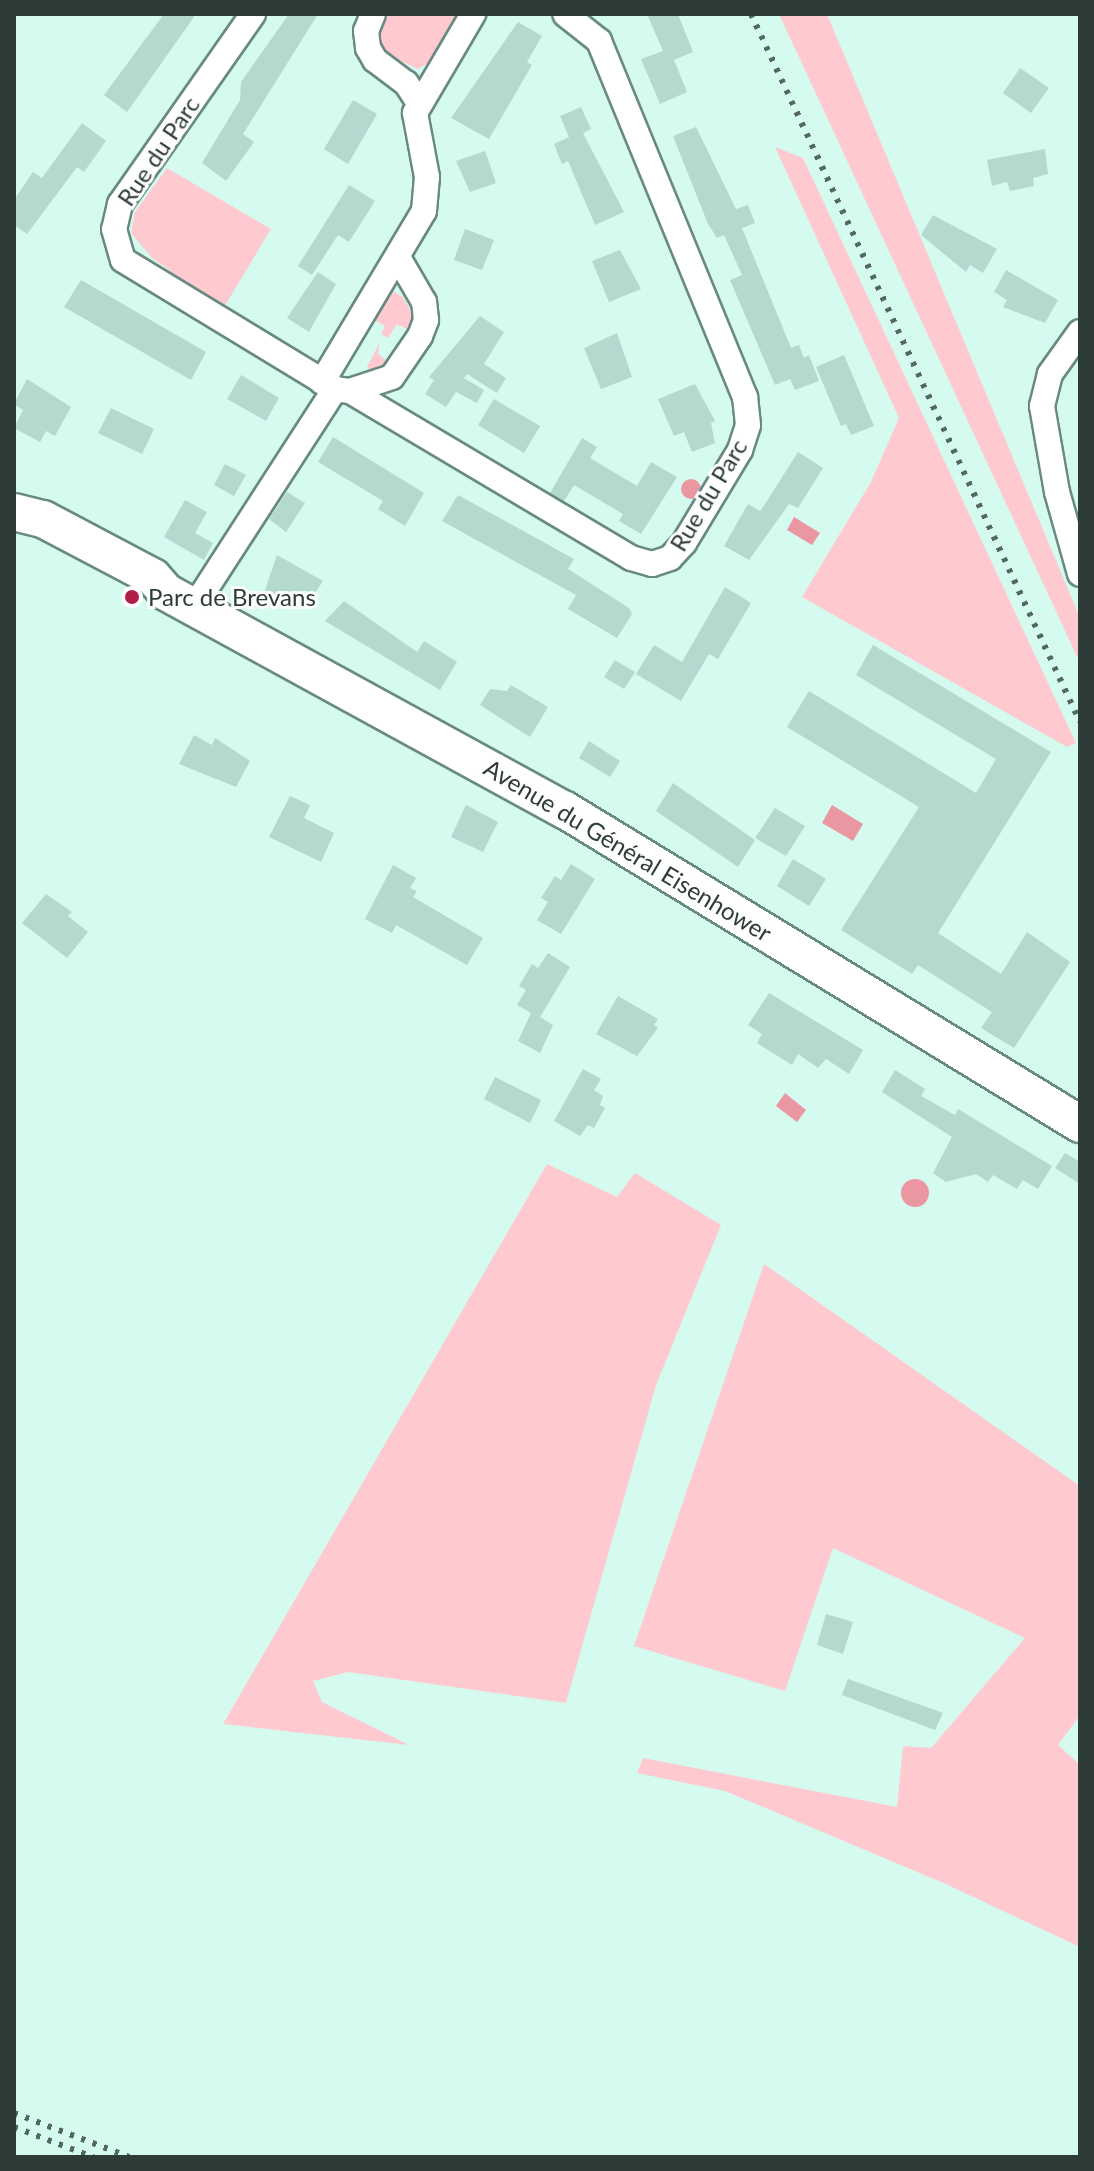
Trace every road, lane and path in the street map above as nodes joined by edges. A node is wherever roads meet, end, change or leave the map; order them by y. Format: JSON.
{"nodes":[{"id":1,"x":253,"y":14,"type":"edge"},
{"id":2,"x":373,"y":14,"type":"edge"},
{"id":3,"x":473,"y":14,"type":"edge"},
{"id":4,"x":565,"y":14,"type":"edge"},
{"id":5,"x":419,"y":103,"type":"junction"},
{"id":6,"x":399,"y":259,"type":"junction"},
{"id":7,"x":1080,"y":332,"type":"edge"},
{"id":8,"x":336,"y":387,"type":"junction"},
{"id":9,"x":17,"y":513,"type":"edge"},
{"id":10,"x":1079,"y":569,"type":"edge"},
{"id":11,"x":180,"y":600,"type":"junction"},
{"id":12,"x":1080,"y":1124,"type":"edge"}],
"edges":[{"from":1,"to":8,"type":"street","name":"Rue du Parc"},
{"from":2,"to":5,"type":"street"},
{"from":3,"to":5,"type":"street"},
{"from":4,"to":8,"type":"street","name":"Rue du Parc"},
{"from":5,"to":6,"type":"street"},
{"from":6,"to":8,"type":"street"},
{"from":6,"to":8,"type":"street"},
{"from":7,"to":10,"type":"street"},
{"from":8,"to":11,"type":"street"},
{"from":9,"to":11,"type":"main road","name":"Avenue du Général Eisenhower"},
{"from":11,"to":12,"type":"main road","name":"Avenue du Général Eisenhower"}]}
